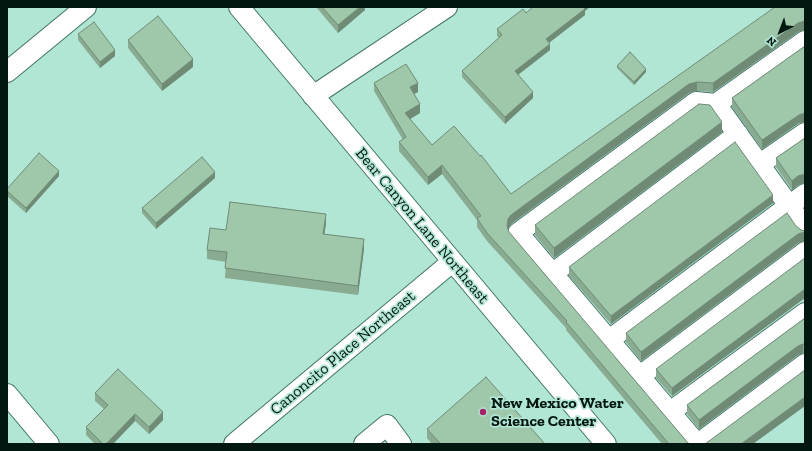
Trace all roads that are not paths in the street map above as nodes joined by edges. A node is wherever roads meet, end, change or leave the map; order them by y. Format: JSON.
{"nodes":[{"id":1,"x":86,"y":7,"type":"edge"},
{"id":2,"x":239,"y":7,"type":"edge"},
{"id":3,"x":447,"y":7,"type":"edge"},
{"id":4,"x":805,"y":41,"type":"edge"},
{"id":5,"x":7,"y":72,"type":"edge"},
{"id":6,"x":313,"y":96,"type":"junction"},
{"id":7,"x":716,"y":104,"type":"junction"},
{"id":8,"x":805,"y":133,"type":"edge"},
{"id":9,"x":738,"y":134,"type":"junction"},
{"id":10,"x":760,"y":164,"type":"junction"},
{"id":11,"x":805,"y":194,"type":"edge"},
{"id":12,"x":789,"y":205,"type":"junction"},
{"id":13,"x":805,"y":228,"type":"edge"},
{"id":14,"x":805,"y":252,"type":"edge"},
{"id":15,"x":452,"y":262,"type":"junction"},
{"id":16,"x":552,"y":274,"type":"junction"},
{"id":17,"x":805,"y":313,"type":"edge"},
{"id":18,"x":609,"y":340,"type":"junction"},
{"id":19,"x":805,"y":364,"type":"edge"},
{"id":20,"x":640,"y":376,"type":"junction"},
{"id":21,"x":7,"y":394,"type":"edge"},
{"id":22,"x":670,"y":412,"type":"junction"},
{"id":23,"x":49,"y":444,"type":"edge"},
{"id":24,"x":234,"y":444,"type":"edge"},
{"id":25,"x":364,"y":444,"type":"edge"},
{"id":26,"x":401,"y":444,"type":"edge"},
{"id":27,"x":606,"y":444,"type":"edge"},
{"id":28,"x":698,"y":444,"type":"edge"}],
"edges":[{"from":1,"to":5,"type":"street"},
{"from":2,"to":6,"type":"street","name":"Bear Canyon Lane Northeast"},
{"from":3,"to":6,"type":"street"},
{"from":4,"to":7,"type":"street"},
{"from":6,"to":15,"type":"street","name":"Bear Canyon Lane Northeast"},
{"from":7,"to":9,"type":"street"},
{"from":7,"to":16,"type":"street"},
{"from":8,"to":10,"type":"street"},
{"from":9,"to":10,"type":"street"},
{"from":9,"to":16,"type":"street"},
{"from":10,"to":12,"type":"street"},
{"from":11,"to":12,"type":"street"},
{"from":12,"to":13,"type":"street"},
{"from":12,"to":18,"type":"street"},
{"from":14,"to":20,"type":"street"},
{"from":15,"to":24,"type":"street","name":"Canoncito Place Northeast"},
{"from":15,"to":27,"type":"street","name":"Bear Canyon Lane Northeast"},
{"from":16,"to":18,"type":"street"},
{"from":17,"to":22,"type":"street"},
{"from":18,"to":20,"type":"street"},
{"from":19,"to":28,"type":"street"},
{"from":20,"to":22,"type":"street"},
{"from":21,"to":23,"type":"street"},
{"from":22,"to":28,"type":"street"},
{"from":25,"to":26,"type":"street"}]}
